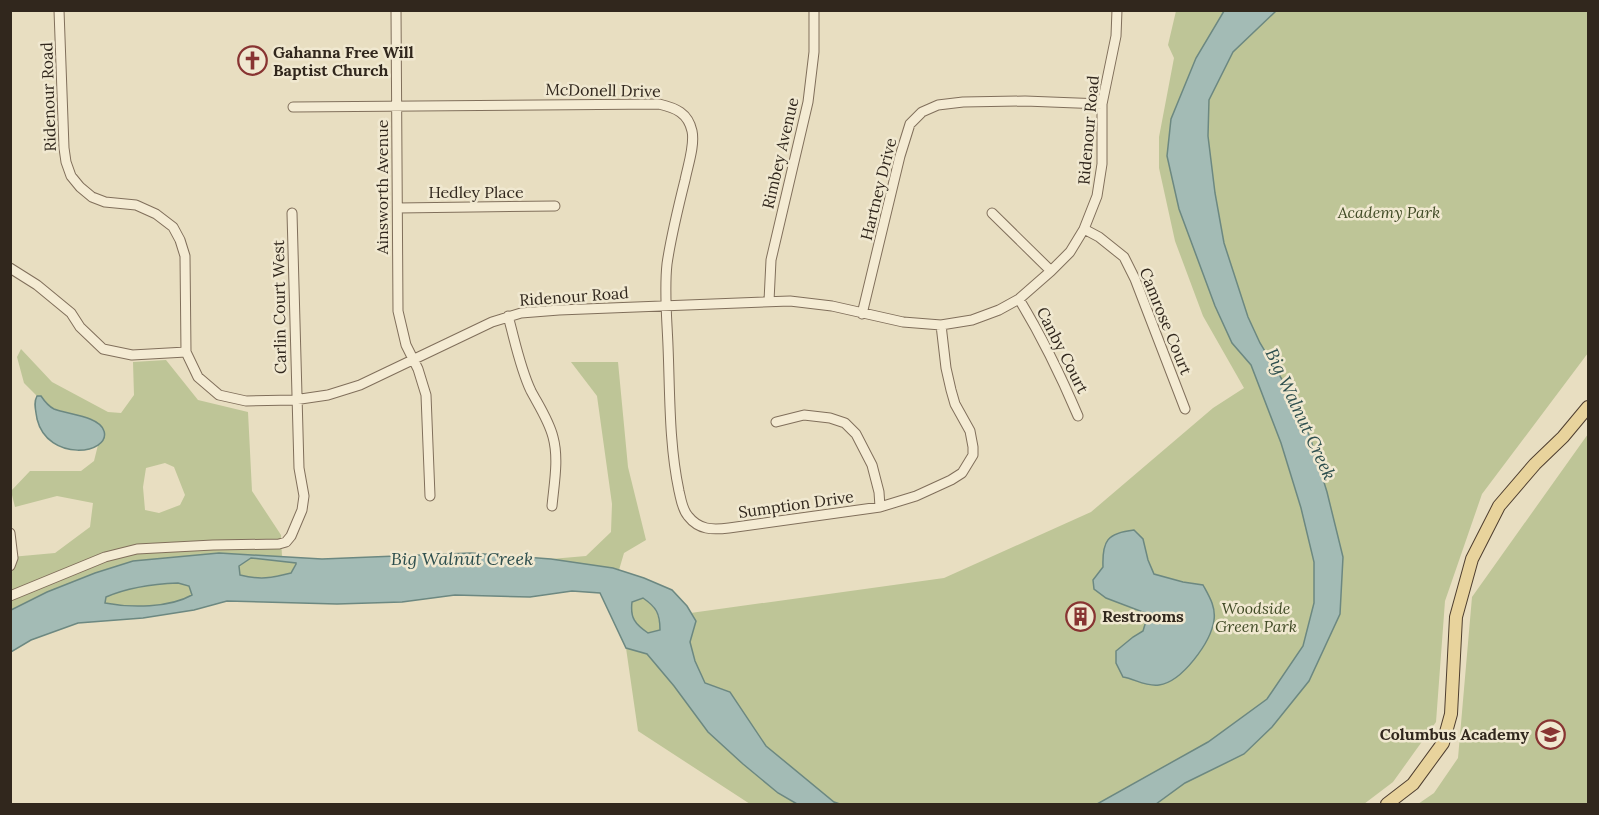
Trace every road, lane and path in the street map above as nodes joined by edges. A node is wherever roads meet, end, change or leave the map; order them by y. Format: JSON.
{"nodes":[{"id":1,"x":59,"y":10,"type":"edge"},
{"id":2,"x":396,"y":10,"type":"edge"},
{"id":3,"x":814,"y":10,"type":"edge"},
{"id":4,"x":1117,"y":10,"type":"edge"},
{"id":5,"x":1102,"y":104,"type":"junction"},
{"id":6,"x":396,"y":106,"type":"junction"},
{"id":7,"x":293,"y":107,"type":"dead end"},
{"id":8,"x":555,"y":206,"type":"dead end"},
{"id":9,"x":398,"y":208,"type":"junction"},
{"id":10,"x":292,"y":213,"type":"dead end"},
{"id":11,"x":992,"y":213,"type":"dead end"},
{"id":12,"x":1084,"y":229,"type":"junction"},
{"id":13,"x":10,"y":268,"type":"edge"},
{"id":14,"x":1051,"y":271,"type":"junction"},
{"id":15,"x":1019,"y":299,"type":"junction"},
{"id":16,"x":769,"y":301,"type":"junction"},
{"id":17,"x":667,"y":305,"type":"junction"},
{"id":18,"x":862,"y":314,"type":"junction"},
{"id":19,"x":508,"y":316,"type":"junction"},
{"id":20,"x":941,"y":325,"type":"junction"},
{"id":21,"x":186,"y":352,"type":"junction"},
{"id":22,"x":414,"y":360,"type":"junction"},
{"id":23,"x":297,"y":399,"type":"junction"},
{"id":24,"x":1185,"y":408,"type":"dead end"},
{"id":25,"x":1588,"y":408,"type":"edge"},
{"id":26,"x":1078,"y":416,"type":"dead end"},
{"id":27,"x":776,"y":422,"type":"dead end"},
{"id":28,"x":430,"y":496,"type":"dead end"},
{"id":29,"x":552,"y":506,"type":"dead end"},
{"id":30,"x":880,"y":507,"type":"junction"},
{"id":31,"x":10,"y":533,"type":"edge"},
{"id":32,"x":10,"y":566,"type":"edge"},
{"id":33,"x":10,"y":596,"type":"edge"},
{"id":34,"x":1388,"y":804,"type":"edge"}],
"edges":[{"from":1,"to":21,"type":"street","name":"Ridenour Road"},
{"from":2,"to":6,"type":"street","name":"Ainsworth Avenue"},
{"from":3,"to":16,"type":"street","name":"Rimbey Avenue"},
{"from":4,"to":5,"type":"street","name":"Ridenour Road"},
{"from":5,"to":12,"type":"street","name":"Ridenour Road"},
{"from":5,"to":18,"type":"street","name":"Hartney Drive"},
{"from":6,"to":7,"type":"street"},
{"from":6,"to":9,"type":"street","name":"Ainsworth Avenue"},
{"from":6,"to":17,"type":"street","name":"McDonell Drive"},
{"from":8,"to":9,"type":"street","name":"Hedley Place"},
{"from":9,"to":22,"type":"street","name":"Ainsworth Avenue"},
{"from":10,"to":23,"type":"street","name":"Carlin Court West"},
{"from":11,"to":14,"type":"street"},
{"from":12,"to":14,"type":"street","name":"Ridenour Road"},
{"from":12,"to":24,"type":"street","name":"Camrose Court"},
{"from":13,"to":21,"type":"street"},
{"from":14,"to":15,"type":"street","name":"Ridenour Road"},
{"from":15,"to":20,"type":"street","name":"Ridenour Road"},
{"from":15,"to":26,"type":"street","name":"Canby Court"},
{"from":16,"to":17,"type":"street","name":"Ridenour Road"},
{"from":16,"to":18,"type":"street","name":"Ridenour Road"},
{"from":17,"to":19,"type":"street","name":"Ridenour Road"},
{"from":17,"to":30,"type":"street","name":"Sumption Drive"},
{"from":18,"to":20,"type":"street","name":"Ridenour Road"},
{"from":19,"to":22,"type":"street","name":"Ridenour Road"},
{"from":19,"to":29,"type":"street"},
{"from":20,"to":30,"type":"street","name":"Sumption Drive"},
{"from":21,"to":23,"type":"street","name":"Ridenour Road"},
{"from":22,"to":23,"type":"street","name":"Ridenour Road"},
{"from":22,"to":28,"type":"street","name":"Ainsworth Avenue"},
{"from":23,"to":33,"type":"street","name":"Carlin Court West"},
{"from":25,"to":34,"type":"main road"},
{"from":27,"to":30,"type":"street"},
{"from":31,"to":32,"type":"street"}]}
